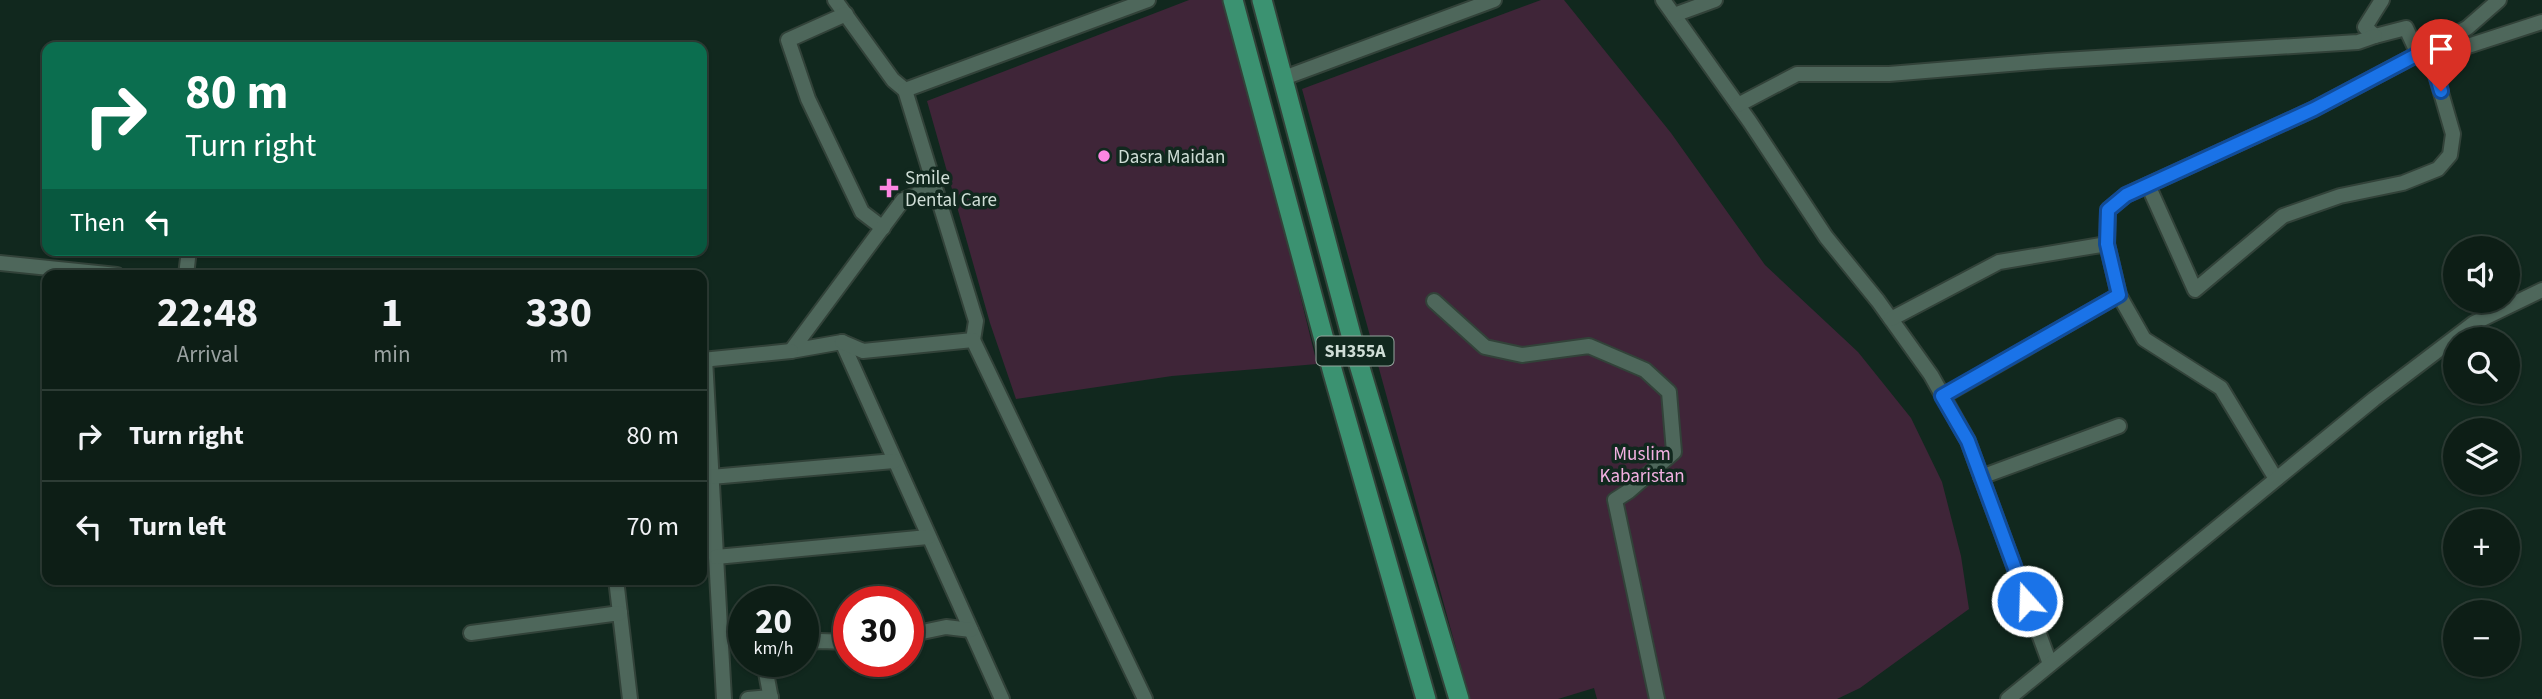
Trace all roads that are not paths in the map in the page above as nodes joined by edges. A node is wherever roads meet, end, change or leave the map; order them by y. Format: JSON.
{"nodes":[{"id":1,"x":835,"y":0,"type":"edge"},
{"id":2,"x":1147,"y":0,"type":"edge"},
{"id":3,"x":1233,"y":0,"type":"edge"},
{"id":4,"x":1262,"y":0,"type":"edge"},
{"id":5,"x":1493,"y":0,"type":"edge"},
{"id":6,"x":1663,"y":0,"type":"edge"},
{"id":7,"x":1716,"y":0,"type":"edge"},
{"id":8,"x":2382,"y":0,"type":"edge"},
{"id":9,"x":2499,"y":0,"type":"edge"},
{"id":10,"x":846,"y":15,"type":"junction"},
{"id":11,"x":1674,"y":15,"type":"junction"},
{"id":12,"x":2542,"y":22,"type":"edge"},
{"id":13,"x":2375,"y":36,"type":"junction"},
{"id":14,"x":2424,"y":56,"type":"junction"},
{"id":15,"x":1282,"y":79,"type":"junction"},
{"id":16,"x":905,"y":90,"type":"junction"},
{"id":17,"x":1738,"y":104,"type":"junction"},
{"id":18,"x":2148,"y":185,"type":"junction"},
{"id":19,"x":935,"y":187,"type":"junction"},
{"id":20,"x":883,"y":228,"type":"junction"},
{"id":21,"x":2107,"y":244,"type":"junction"},
{"id":22,"x":0,"y":263,"type":"edge"},
{"id":23,"x":68,"y":270,"type":"edge"},
{"id":24,"x":2542,"y":290,"type":"edge"},
{"id":25,"x":2119,"y":295,"type":"junction"},
{"id":26,"x":1434,"y":301,"type":"dead end"},
{"id":27,"x":1891,"y":319,"type":"junction"},
{"id":28,"x":973,"y":340,"type":"junction"},
{"id":29,"x":842,"y":342,"type":"junction"},
{"id":30,"x":791,"y":351,"type":"junction"},
{"id":31,"x":707,"y":360,"type":"edge"},
{"id":32,"x":1942,"y":396,"type":"junction"},
{"id":33,"x":707,"y":418,"type":"edge"},
{"id":34,"x":1377,"y":426,"type":"junction"},
{"id":35,"x":2119,"y":426,"type":"dead end"},
{"id":36,"x":1351,"y":436,"type":"junction"},
{"id":37,"x":894,"y":461,"type":"junction"},
{"id":38,"x":711,"y":477,"type":"junction"},
{"id":39,"x":1981,"y":477,"type":"junction"},
{"id":40,"x":2276,"y":479,"type":"junction"},
{"id":41,"x":928,"y":537,"type":"junction"},
{"id":42,"x":716,"y":557,"type":"junction"},
{"id":43,"x":617,"y":585,"type":"edge"},
{"id":44,"x":620,"y":613,"type":"junction"},
{"id":45,"x":971,"y":630,"type":"junction"},
{"id":46,"x":924,"y":632,"type":"edge"},
{"id":47,"x":471,"y":633,"type":"dead end"},
{"id":48,"x":2050,"y":664,"type":"junction"},
{"id":49,"x":767,"y":677,"type":"edge"},
{"id":50,"x":771,"y":698,"type":"edge"},
{"id":51,"x":630,"y":699,"type":"edge"},
{"id":52,"x":724,"y":699,"type":"edge"},
{"id":53,"x":748,"y":699,"type":"edge"},
{"id":54,"x":1002,"y":699,"type":"edge"},
{"id":55,"x":1145,"y":699,"type":"edge"},
{"id":56,"x":1426,"y":699,"type":"edge"},
{"id":57,"x":1459,"y":699,"type":"edge"},
{"id":58,"x":1657,"y":699,"type":"edge"},
{"id":59,"x":2008,"y":699,"type":"edge"}],
"edges":[{"from":1,"to":10,"type":"street"},
{"from":2,"to":16,"type":"street"},
{"from":3,"to":36,"type":"main road","number":"SH355A"},
{"from":4,"to":15,"type":"main road","number":"SH355A"},
{"from":5,"to":15,"type":"street"},
{"from":6,"to":11,"type":"street"},
{"from":7,"to":11,"type":"street"},
{"from":8,"to":13,"type":"street"},
{"from":9,"to":14,"type":"street"},
{"from":10,"to":16,"type":"street"},
{"from":10,"to":20,"type":"street"},
{"from":11,"to":17,"type":"street"},
{"from":12,"to":14,"type":"street"},
{"from":13,"to":14,"type":"street"},
{"from":13,"to":17,"type":"street"},
{"from":14,"to":18,"type":"street"},
{"from":14,"to":18,"type":"street"},
{"from":15,"to":34,"type":"main road","number":"SH355A"},
{"from":16,"to":19,"type":"street"},
{"from":17,"to":27,"type":"street"},
{"from":18,"to":21,"type":"street"},
{"from":19,"to":20,"type":"street"},
{"from":19,"to":28,"type":"street"},
{"from":20,"to":30,"type":"street"},
{"from":21,"to":25,"type":"street"},
{"from":21,"to":27,"type":"street"},
{"from":22,"to":23,"type":"street"},
{"from":24,"to":40,"type":"street"},
{"from":25,"to":32,"type":"street"},
{"from":25,"to":40,"type":"street"},
{"from":26,"to":58,"type":"street"},
{"from":27,"to":32,"type":"street"},
{"from":28,"to":29,"type":"street"},
{"from":28,"to":55,"type":"street"},
{"from":29,"to":30,"type":"street"},
{"from":29,"to":37,"type":"street"},
{"from":30,"to":31,"type":"street"},
{"from":32,"to":39,"type":"street"},
{"from":33,"to":38,"type":"street"},
{"from":34,"to":36,"type":"main road"},
{"from":34,"to":57,"type":"main road","number":"SH355A"},
{"from":35,"to":39,"type":"street"},
{"from":36,"to":56,"type":"main road","number":"SH355A"},
{"from":37,"to":38,"type":"street"},
{"from":37,"to":41,"type":"street"},
{"from":38,"to":42,"type":"street"},
{"from":39,"to":48,"type":"street"},
{"from":40,"to":48,"type":"street"},
{"from":41,"to":42,"type":"street"},
{"from":41,"to":45,"type":"street"},
{"from":42,"to":52,"type":"street"},
{"from":43,"to":44,"type":"street"},
{"from":44,"to":47,"type":"street"},
{"from":44,"to":51,"type":"street"},
{"from":45,"to":46,"type":"street"},
{"from":45,"to":54,"type":"street"},
{"from":48,"to":59,"type":"street"},
{"from":49,"to":50,"type":"street"},
{"from":50,"to":53,"type":"street"}]}
